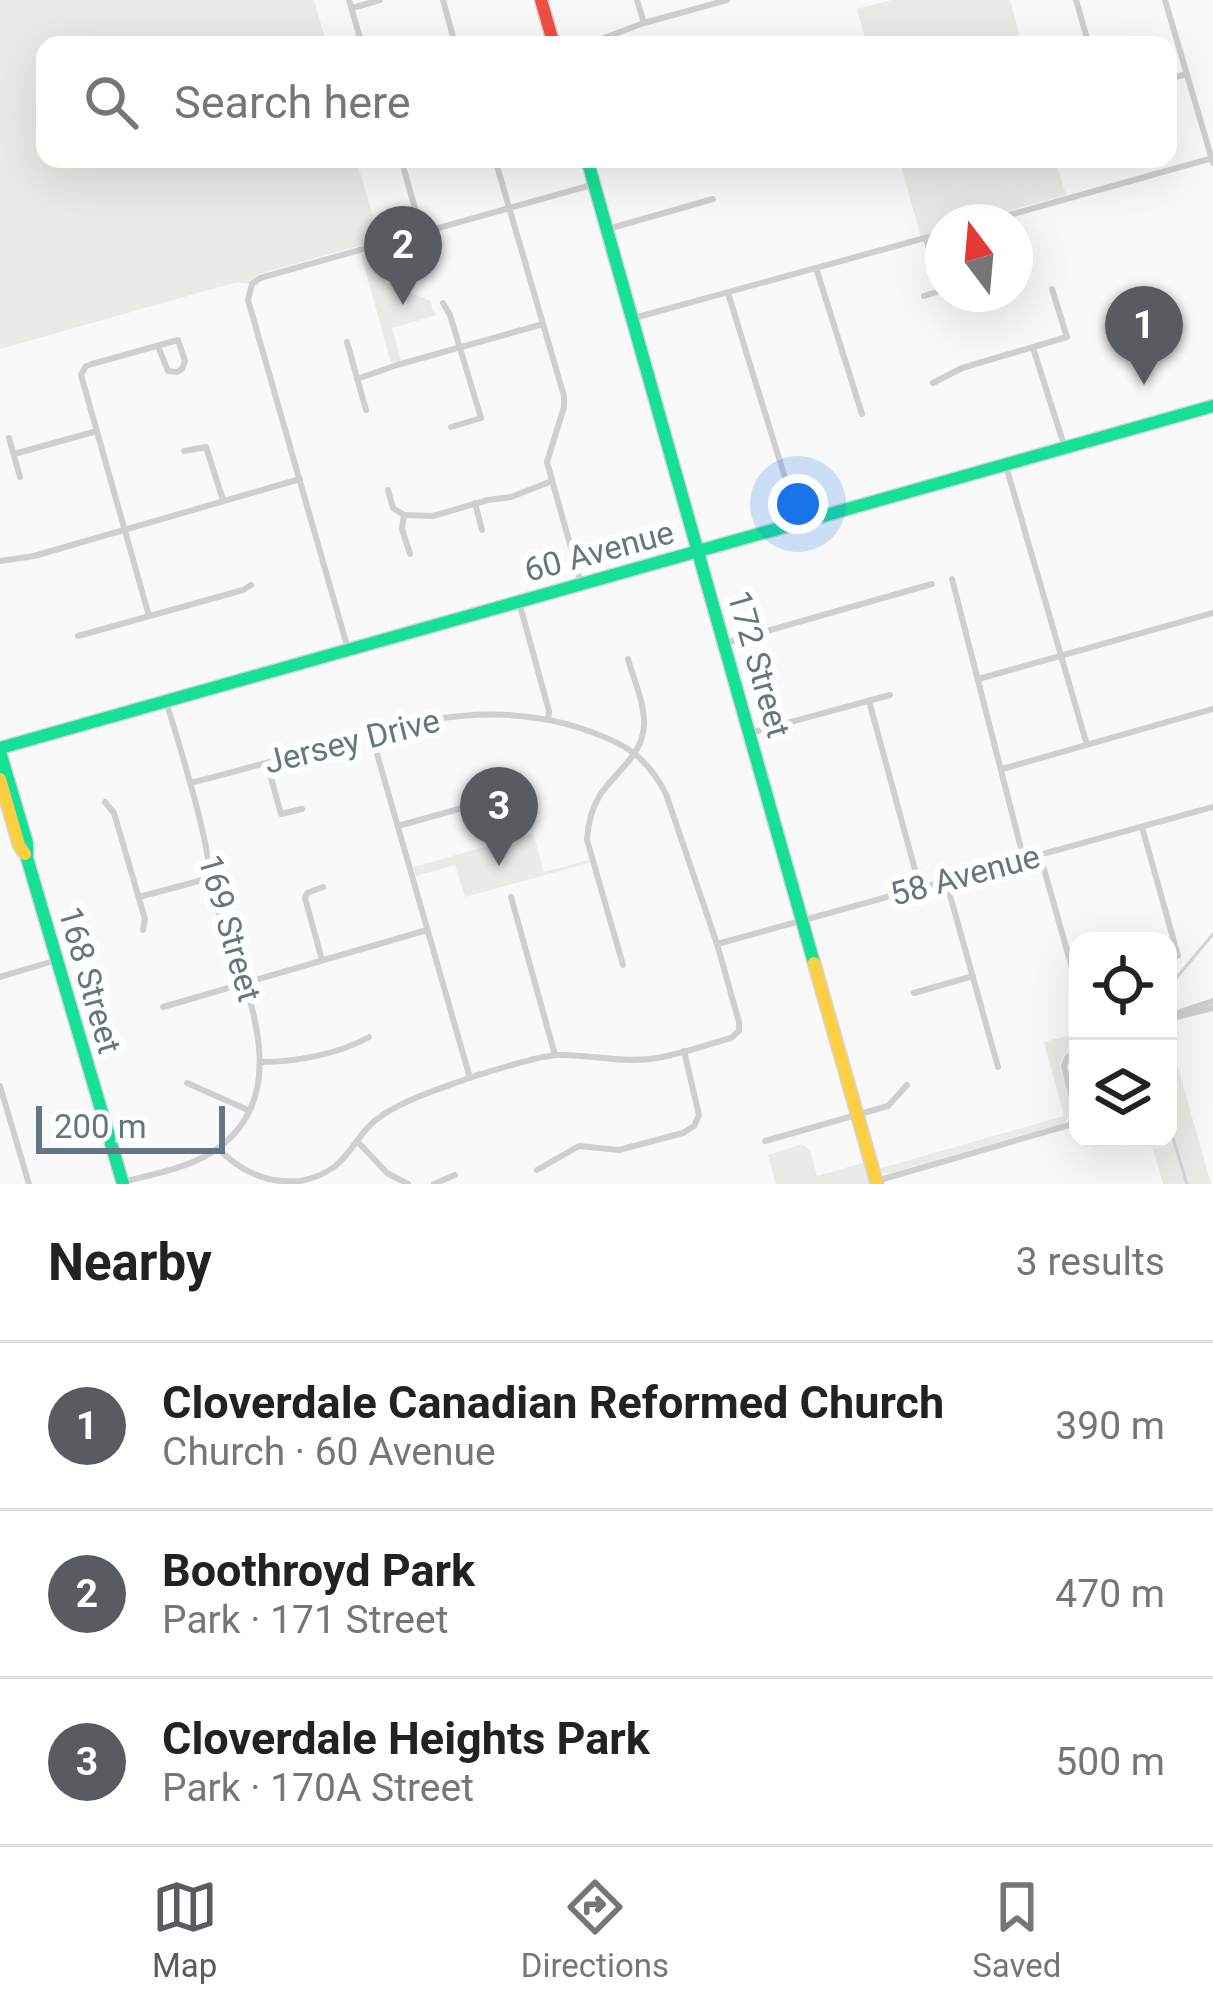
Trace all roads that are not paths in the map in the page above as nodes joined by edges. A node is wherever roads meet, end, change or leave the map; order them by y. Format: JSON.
{"nodes":[{"id":1,"x":380,"y":0,"type":"edge"},
{"id":2,"x":443,"y":0,"type":"edge"},
{"id":3,"x":542,"y":0,"type":"edge"},
{"id":4,"x":637,"y":0,"type":"edge"},
{"id":5,"x":1076,"y":0,"type":"edge"},
{"id":6,"x":1165,"y":0,"type":"edge"},
{"id":7,"x":721,"y":1,"type":"edge"},
{"id":8,"x":350,"y":4,"type":"edge"},
{"id":9,"x":644,"y":23,"type":"junction"},
{"id":10,"x":359,"y":36,"type":"edge"},
{"id":11,"x":453,"y":36,"type":"edge"},
{"id":12,"x":552,"y":36,"type":"edge"},
{"id":13,"x":609,"y":36,"type":"edge"},
{"id":14,"x":1086,"y":36,"type":"edge"},
{"id":15,"x":1176,"y":36,"type":"edge"},
{"id":16,"x":1177,"y":40,"type":"edge"},
{"id":17,"x":1187,"y":74,"type":"junction"},
{"id":18,"x":1177,"y":77,"type":"edge"},
{"id":19,"x":1212,"y":160,"type":"edge"},
{"id":20,"x":403,"y":168,"type":"edge"},
{"id":21,"x":498,"y":168,"type":"edge"},
{"id":22,"x":590,"y":168,"type":"edge"},
{"id":23,"x":595,"y":184,"type":"junction"},
{"id":24,"x":713,"y":199,"type":"dead end"},
{"id":25,"x":509,"y":208,"type":"junction"},
{"id":26,"x":1033,"y":209,"type":"edge"},
{"id":27,"x":608,"y":229,"type":"junction"},
{"id":28,"x":422,"y":232,"type":"junction"},
{"id":29,"x":925,"y":238,"type":"edge"},
{"id":30,"x":817,"y":268,"type":"junction"},
{"id":31,"x":1052,"y":289,"type":"dead end"},
{"id":32,"x":728,"y":293,"type":"junction"},
{"id":33,"x":443,"y":303,"type":"dead end"},
{"id":34,"x":633,"y":318,"type":"junction"},
{"id":35,"x":543,"y":324,"type":"junction"},
{"id":36,"x":346,"y":342,"type":"dead end"},
{"id":37,"x":158,"y":346,"type":"junction"},
{"id":38,"x":460,"y":347,"type":"junction"},
{"id":39,"x":1033,"y":347,"type":"junction"},
{"id":40,"x":358,"y":379,"type":"junction"},
{"id":41,"x":933,"y":382,"type":"dead end"},
{"id":42,"x":1213,"y":406,"type":"edge"},
{"id":43,"x":366,"y":410,"type":"dead end"},
{"id":44,"x":862,"y":414,"type":"dead end"},
{"id":45,"x":451,"y":427,"type":"dead end"},
{"id":46,"x":98,"y":431,"type":"junction"},
{"id":47,"x":9,"y":438,"type":"dead end"},
{"id":48,"x":1065,"y":448,"type":"junction"},
{"id":49,"x":184,"y":451,"type":"dead end"},
{"id":50,"x":14,"y":454,"type":"junction"},
{"id":51,"x":1006,"y":464,"type":"junction"},
{"id":52,"x":20,"y":477,"type":"dead end"},
{"id":53,"x":300,"y":479,"type":"junction"},
{"id":54,"x":552,"y":481,"type":"junction"},
{"id":55,"x":388,"y":490,"type":"dead end"},
{"id":56,"x":223,"y":500,"type":"junction"},
{"id":57,"x":475,"y":503,"type":"junction"},
{"id":58,"x":404,"y":515,"type":"junction"},
{"id":59,"x":800,"y":523,"type":"junction"},
{"id":60,"x":482,"y":530,"type":"dead end"},
{"id":61,"x":125,"y":531,"type":"junction"},
{"id":62,"x":700,"y":552,"type":"junction"},
{"id":63,"x":410,"y":554,"type":"dead end"},
{"id":64,"x":0,"y":561,"type":"edge"},
{"id":65,"x":952,"y":579,"type":"dead end"},
{"id":66,"x":581,"y":584,"type":"junction"},
{"id":67,"x":932,"y":584,"type":"dead end"},
{"id":68,"x":251,"y":585,"type":"dead end"},
{"id":69,"x":518,"y":602,"type":"junction"},
{"id":70,"x":1213,"y":614,"type":"edge"},
{"id":71,"x":149,"y":616,"type":"junction"},
{"id":72,"x":78,"y":636,"type":"dead end"},
{"id":73,"x":724,"y":643,"type":"junction"},
{"id":74,"x":348,"y":649,"type":"junction"},
{"id":75,"x":1061,"y":656,"type":"junction"},
{"id":76,"x":628,"y":659,"type":"dead end"},
{"id":77,"x":978,"y":679,"type":"junction"},
{"id":78,"x":890,"y":695,"type":"dead end"},
{"id":79,"x":166,"y":700,"type":"junction"},
{"id":80,"x":869,"y":701,"type":"junction"},
{"id":81,"x":1213,"y":709,"type":"edge"},
{"id":82,"x":548,"y":720,"type":"junction"},
{"id":83,"x":371,"y":733,"type":"junction"},
{"id":84,"x":750,"y":733,"type":"junction"},
{"id":85,"x":1087,"y":745,"type":"junction"},
{"id":86,"x":0,"y":750,"type":"edge"},
{"id":87,"x":635,"y":752,"type":"junction"},
{"id":88,"x":266,"y":763,"type":"junction"},
{"id":89,"x":1002,"y":769,"type":"junction"},
{"id":90,"x":0,"y":779,"type":"edge"},
{"id":91,"x":190,"y":783,"type":"junction"},
{"id":92,"x":513,"y":797,"type":"dead end"},
{"id":93,"x":106,"y":802,"type":"dead end"},
{"id":94,"x":1213,"y":807,"type":"edge"},
{"id":95,"x":302,"y":808,"type":"dead end"},
{"id":96,"x":398,"y":826,"type":"junction"},
{"id":97,"x":1142,"y":827,"type":"junction"},
{"id":98,"x":1040,"y":855,"type":"junction"},
{"id":99,"x":28,"y":859,"type":"junction"},
{"id":100,"x":1024,"y":860,"type":"junction"},
{"id":101,"x":210,"y":878,"type":"junction"},
{"id":102,"x":946,"y":881,"type":"junction"},
{"id":103,"x":322,"y":887,"type":"dead end"},
{"id":104,"x":920,"y":888,"type":"junction"},
{"id":105,"x":511,"y":897,"type":"dead end"},
{"id":106,"x":139,"y":898,"type":"junction"},
{"id":107,"x":802,"y":920,"type":"junction"},
{"id":108,"x":143,"y":930,"type":"dead end"},
{"id":109,"x":428,"y":931,"type":"junction"},
{"id":110,"x":717,"y":944,"type":"junction"},
{"id":111,"x":1178,"y":956,"type":"dead end"},
{"id":112,"x":1069,"y":957,"type":"edge"},
{"id":113,"x":57,"y":960,"type":"junction"},
{"id":114,"x":322,"y":960,"type":"junction"},
{"id":115,"x":623,"y":965,"type":"dead end"},
{"id":116,"x":973,"y":976,"type":"junction"},
{"id":117,"x":0,"y":977,"type":"edge"},
{"id":118,"x":244,"y":982,"type":"junction"},
{"id":119,"x":914,"y":993,"type":"dead end"},
{"id":120,"x":1213,"y":1005,"type":"edge"},
{"id":121,"x":164,"y":1007,"type":"dead end"},
{"id":122,"x":1177,"y":1015,"type":"edge"},
{"id":123,"x":369,"y":1037,"type":"dead end"},
{"id":124,"x":684,"y":1052,"type":"junction"},
{"id":125,"x":555,"y":1054,"type":"junction"},
{"id":126,"x":1069,"y":1057,"type":"edge"},
{"id":127,"x":261,"y":1062,"type":"junction"},
{"id":128,"x":998,"y":1067,"type":"dead end"},
{"id":129,"x":470,"y":1078,"type":"junction"},
{"id":130,"x":187,"y":1083,"type":"dead end"},
{"id":131,"x":907,"y":1085,"type":"dead end"},
{"id":132,"x":0,"y":1086,"type":"edge"},
{"id":133,"x":1069,"y":1086,"type":"edge"},
{"id":134,"x":248,"y":1110,"type":"junction"},
{"id":135,"x":857,"y":1115,"type":"junction"},
{"id":136,"x":1069,"y":1126,"type":"edge"},
{"id":137,"x":358,"y":1142,"type":"junction"},
{"id":138,"x":765,"y":1142,"type":"dead end"},
{"id":139,"x":218,"y":1148,"type":"junction"},
{"id":140,"x":537,"y":1170,"type":"dead end"},
{"id":141,"x":455,"y":1175,"type":"dead end"},
{"id":142,"x":876,"y":1183,"type":"edge"},
{"id":143,"x":28,"y":1184,"type":"edge"},
{"id":144,"x":121,"y":1184,"type":"edge"},
{"id":145,"x":408,"y":1184,"type":"edge"},
{"id":146,"x":434,"y":1184,"type":"edge"}],
"edges":[{"from":1,"to":8,"type":"street"},
{"from":2,"to":11,"type":"street"},
{"from":3,"to":12,"type":"street"},
{"from":4,"to":9,"type":"street"},
{"from":5,"to":14,"type":"street"},
{"from":6,"to":15,"type":"street"},
{"from":7,"to":9,"type":"street"},
{"from":8,"to":10,"type":"street"},
{"from":9,"to":13,"type":"street"},
{"from":16,"to":17,"type":"street"},
{"from":17,"to":18,"type":"street"},
{"from":17,"to":19,"type":"street"},
{"from":19,"to":26,"type":"street"},
{"from":20,"to":28,"type":"street"},
{"from":21,"to":25,"type":"street"},
{"from":22,"to":23,"type":"street","name":"172 Street"},
{"from":23,"to":25,"type":"street"},
{"from":23,"to":27,"type":"street","name":"172 Street"},
{"from":24,"to":27,"type":"street"},
{"from":25,"to":28,"type":"street"},
{"from":25,"to":35,"type":"street"},
{"from":27,"to":34,"type":"street","name":"172 Street"},
{"from":28,"to":53,"type":"street"},
{"from":29,"to":30,"type":"street"},
{"from":30,"to":32,"type":"street"},
{"from":30,"to":44,"type":"street"},
{"from":31,"to":39,"type":"street"},
{"from":32,"to":34,"type":"street"},
{"from":32,"to":59,"type":"street"},
{"from":33,"to":38,"type":"street"},
{"from":34,"to":62,"type":"street","name":"172 Street"},
{"from":35,"to":38,"type":"street"},
{"from":35,"to":54,"type":"street"},
{"from":36,"to":40,"type":"street"},
{"from":37,"to":37,"type":"street"},
{"from":37,"to":46,"type":"street"},
{"from":38,"to":40,"type":"street"},
{"from":38,"to":45,"type":"street"},
{"from":39,"to":41,"type":"street"},
{"from":39,"to":48,"type":"street"},
{"from":40,"to":43,"type":"street"},
{"from":42,"to":48,"type":"street","name":"60 Avenue"},
{"from":46,"to":50,"type":"street"},
{"from":46,"to":61,"type":"street"},
{"from":47,"to":50,"type":"street"},
{"from":48,"to":51,"type":"street","name":"60 Avenue"},
{"from":49,"to":56,"type":"street"},
{"from":50,"to":52,"type":"street"},
{"from":51,"to":59,"type":"street","name":"60 Avenue"},
{"from":51,"to":75,"type":"street"},
{"from":53,"to":56,"type":"street"},
{"from":53,"to":74,"type":"street"},
{"from":54,"to":57,"type":"street"},
{"from":54,"to":66,"type":"street"},
{"from":55,"to":58,"type":"street"},
{"from":56,"to":61,"type":"street"},
{"from":57,"to":58,"type":"street"},
{"from":57,"to":60,"type":"street"},
{"from":58,"to":63,"type":"street"},
{"from":59,"to":62,"type":"street","name":"60 Avenue"},
{"from":61,"to":64,"type":"street"},
{"from":61,"to":71,"type":"street"},
{"from":62,"to":66,"type":"street","name":"60 Avenue"},
{"from":62,"to":73,"type":"street","name":"172 Street"},
{"from":65,"to":77,"type":"street"},
{"from":66,"to":69,"type":"street","name":"60 Avenue"},
{"from":67,"to":73,"type":"street"},
{"from":68,"to":71,"type":"street"},
{"from":69,"to":74,"type":"street","name":"60 Avenue"},
{"from":69,"to":82,"type":"street"},
{"from":70,"to":75,"type":"street"},
{"from":71,"to":72,"type":"street"},
{"from":73,"to":84,"type":"street","name":"172 Street"},
{"from":74,"to":79,"type":"street","name":"60 Avenue"},
{"from":75,"to":77,"type":"street"},
{"from":75,"to":85,"type":"street"},
{"from":76,"to":87,"type":"street"},
{"from":77,"to":89,"type":"street"},
{"from":78,"to":80,"type":"street"},
{"from":79,"to":86,"type":"street","name":"60 Avenue"},
{"from":79,"to":91,"type":"street","name":"169 Street"},
{"from":80,"to":84,"type":"street"},
{"from":80,"to":104,"type":"street"},
{"from":81,"to":85,"type":"street"},
{"from":82,"to":83,"type":"street","name":"Jersey Drive"},
{"from":82,"to":87,"type":"street","name":"Jersey Drive"},
{"from":83,"to":88,"type":"street","name":"Jersey Drive"},
{"from":83,"to":96,"type":"street"},
{"from":84,"to":107,"type":"street","name":"172 Street"},
{"from":85,"to":89,"type":"street"},
{"from":86,"to":99,"type":"street","name":"168 Street"},
{"from":87,"to":110,"type":"street"},
{"from":87,"to":115,"type":"street"},
{"from":88,"to":91,"type":"street","name":"Jersey Drive"},
{"from":88,"to":95,"type":"street"},
{"from":89,"to":100,"type":"street"},
{"from":90,"to":99,"type":"street","name":"168 Street"},
{"from":91,"to":101,"type":"street","name":"169 Street"},
{"from":92,"to":96,"type":"street"},
{"from":93,"to":106,"type":"street"},
{"from":94,"to":97,"type":"street","name":"58 Avenue"},
{"from":96,"to":109,"type":"street"},
{"from":97,"to":98,"type":"street","name":"58 Avenue"},
{"from":97,"to":111,"type":"street"},
{"from":98,"to":100,"type":"street","name":"58 Avenue"},
{"from":98,"to":112,"type":"street"},
{"from":99,"to":113,"type":"street","name":"168 Street"},
{"from":100,"to":102,"type":"street","name":"58 Avenue"},
{"from":101,"to":106,"type":"street"},
{"from":101,"to":118,"type":"street","name":"169 Street"},
{"from":102,"to":104,"type":"street","name":"58 Avenue"},
{"from":102,"to":116,"type":"street"},
{"from":103,"to":114,"type":"street"},
{"from":104,"to":107,"type":"street","name":"58 Avenue"},
{"from":105,"to":125,"type":"street"},
{"from":106,"to":108,"type":"street"},
{"from":107,"to":110,"type":"street","name":"58 Avenue"},
{"from":107,"to":135,"type":"street","name":"172 Street"},
{"from":109,"to":114,"type":"street"},
{"from":109,"to":129,"type":"street"},
{"from":110,"to":124,"type":"street"},
{"from":113,"to":117,"type":"street"},
{"from":113,"to":144,"type":"street","name":"168 Street"},
{"from":114,"to":118,"type":"street"},
{"from":116,"to":119,"type":"street"},
{"from":116,"to":128,"type":"street"},
{"from":118,"to":121,"type":"street"},
{"from":118,"to":127,"type":"street","name":"169 Street"},
{"from":120,"to":122,"type":"street"},
{"from":123,"to":127,"type":"street"},
{"from":124,"to":125,"type":"street"},
{"from":124,"to":140,"type":"street"},
{"from":125,"to":129,"type":"street"},
{"from":126,"to":133,"type":"street"},
{"from":127,"to":134,"type":"street","name":"169 Street"},
{"from":129,"to":137,"type":"street"},
{"from":130,"to":134,"type":"street"},
{"from":131,"to":135,"type":"street"},
{"from":132,"to":143,"type":"street"},
{"from":134,"to":139,"type":"street","name":"169 Street"},
{"from":135,"to":138,"type":"street"},
{"from":135,"to":142,"type":"street","name":"172 Street"},
{"from":136,"to":142,"type":"street"},
{"from":137,"to":139,"type":"street"},
{"from":137,"to":145,"type":"street"},
{"from":139,"to":144,"type":"street"},
{"from":141,"to":146,"type":"street"}]}
